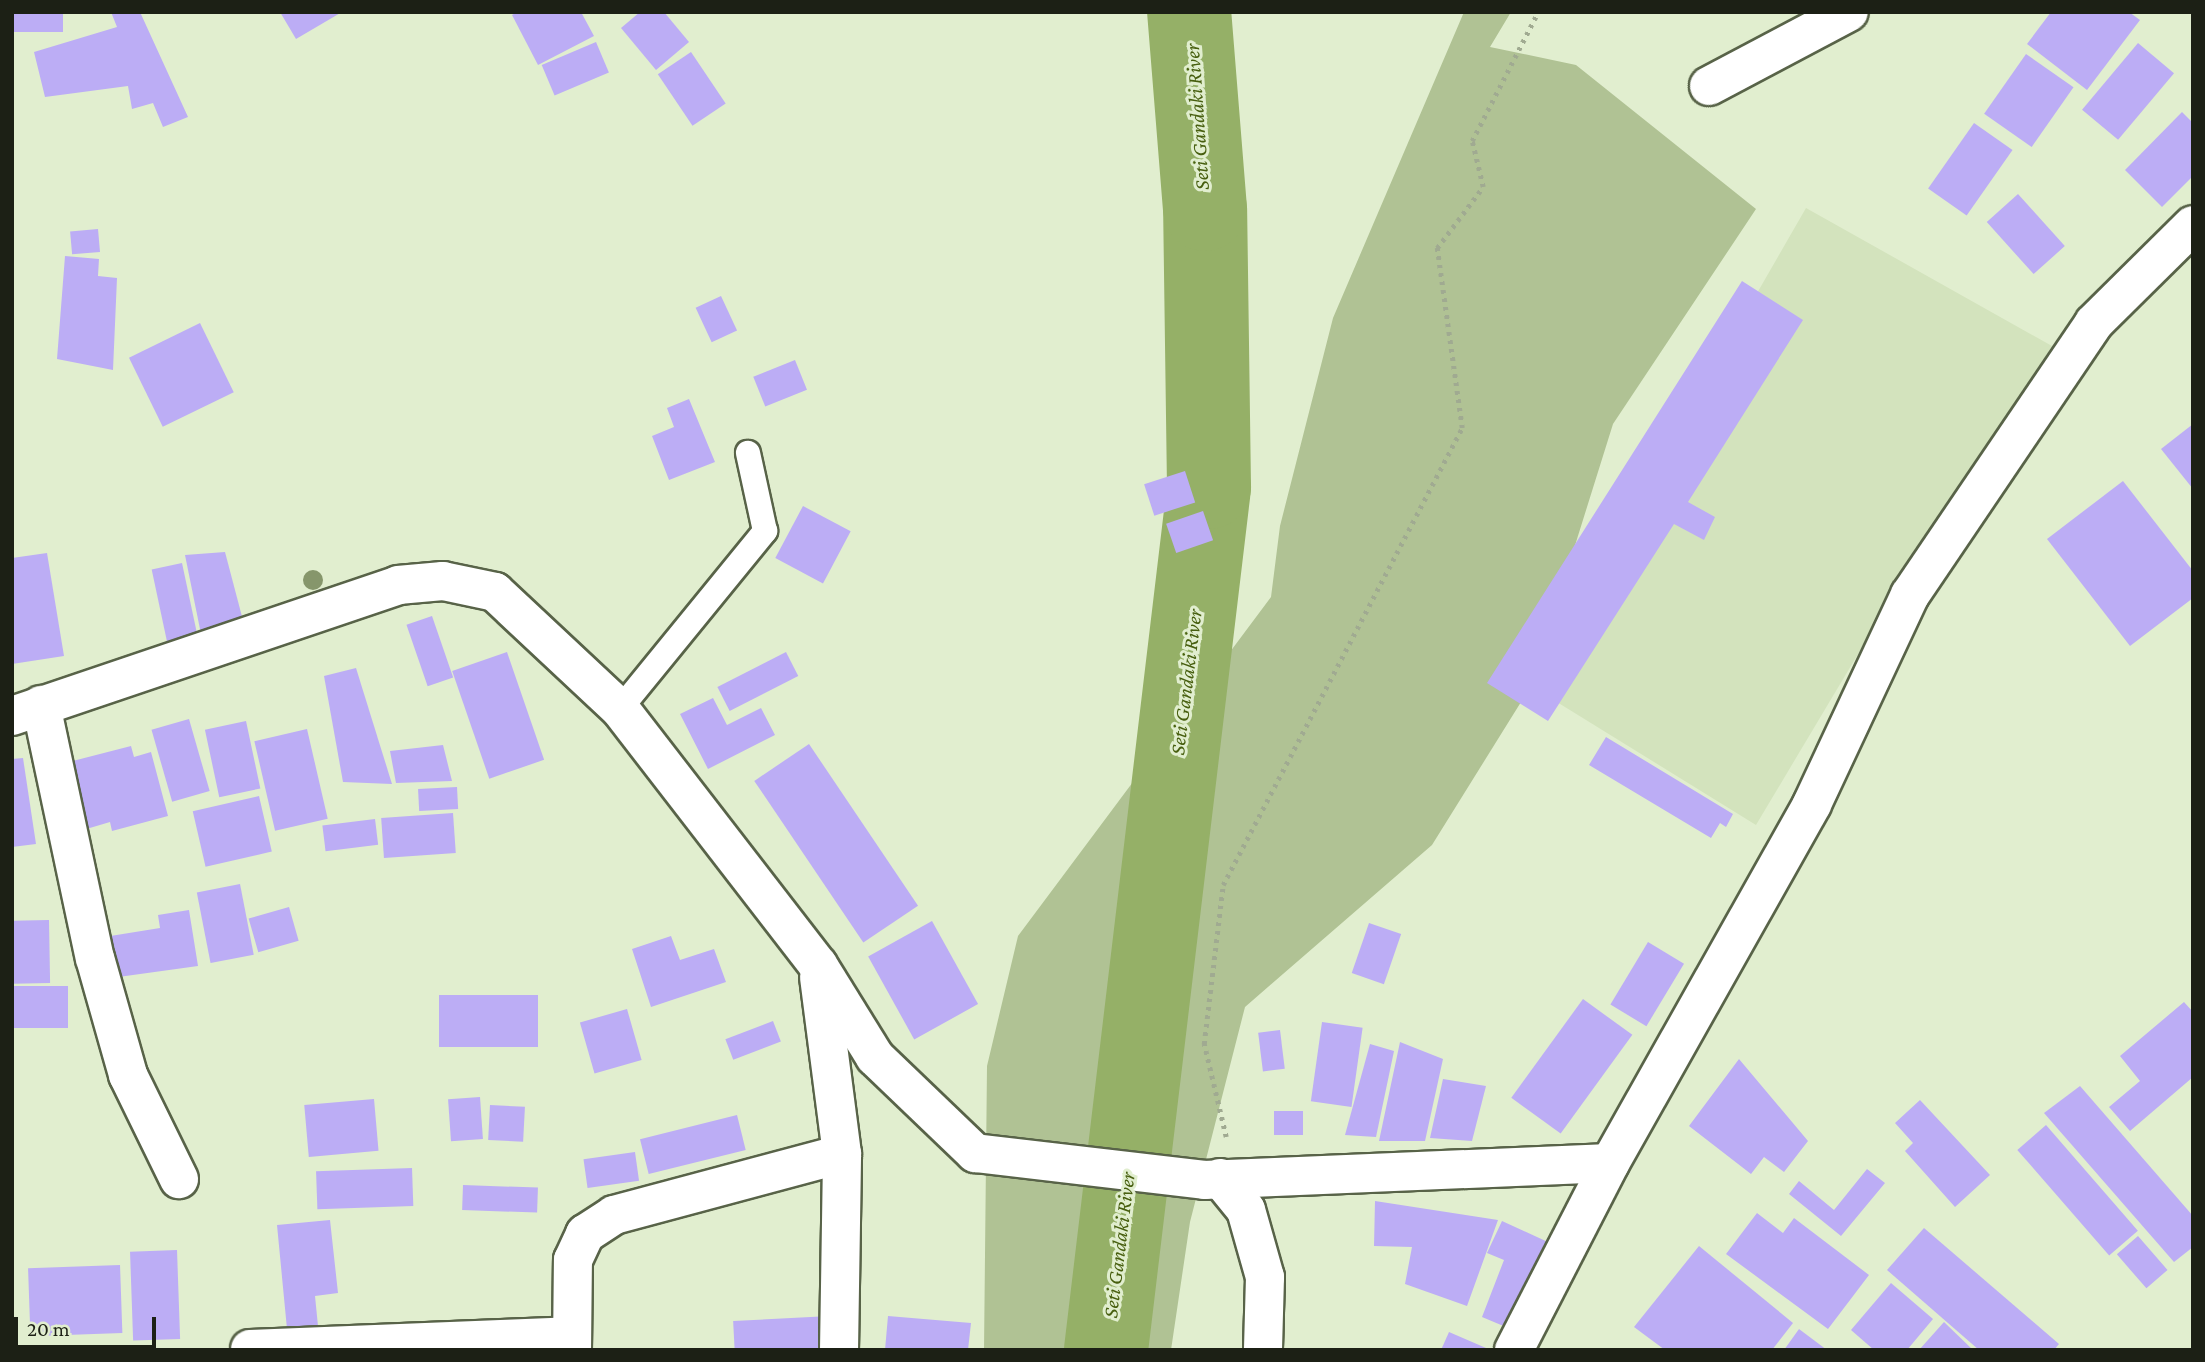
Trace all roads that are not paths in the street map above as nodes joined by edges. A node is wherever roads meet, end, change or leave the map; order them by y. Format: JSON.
{"nodes":[{"id":1,"x":1849,"y":12,"type":"edge"},
{"id":2,"x":1709,"y":86,"type":"dead end"},
{"id":3,"x":2193,"y":225,"type":"edge"},
{"id":4,"x":748,"y":453,"type":"dead end"},
{"id":5,"x":620,"y":709,"type":"junction"},
{"id":6,"x":27,"y":710,"type":"edge"},
{"id":7,"x":818,"y":965,"type":"junction"},
{"id":8,"x":842,"y":1154,"type":"junction"},
{"id":9,"x":1610,"y":1163,"type":"junction"},
{"id":10,"x":1220,"y":1178,"type":"junction"},
{"id":11,"x":179,"y":1179,"type":"dead end"},
{"id":12,"x":571,"y":1343,"type":"edge"},
{"id":13,"x":250,"y":1349,"type":"edge"},
{"id":14,"x":839,"y":1350,"type":"edge"},
{"id":15,"x":1263,"y":1350,"type":"edge"},
{"id":16,"x":1514,"y":1350,"type":"edge"}],
"edges":[{"from":1,"to":2,"type":"street"},
{"from":3,"to":9,"type":"street"},
{"from":4,"to":5,"type":"lane"},
{"from":5,"to":6,"type":"street"},
{"from":5,"to":7,"type":"street"},
{"from":6,"to":11,"type":"street"},
{"from":7,"to":8,"type":"street"},
{"from":7,"to":10,"type":"street"},
{"from":8,"to":12,"type":"street"},
{"from":8,"to":14,"type":"street"},
{"from":9,"to":10,"type":"street"},
{"from":9,"to":16,"type":"street"},
{"from":10,"to":15,"type":"street"},
{"from":12,"to":13,"type":"street"}]}
